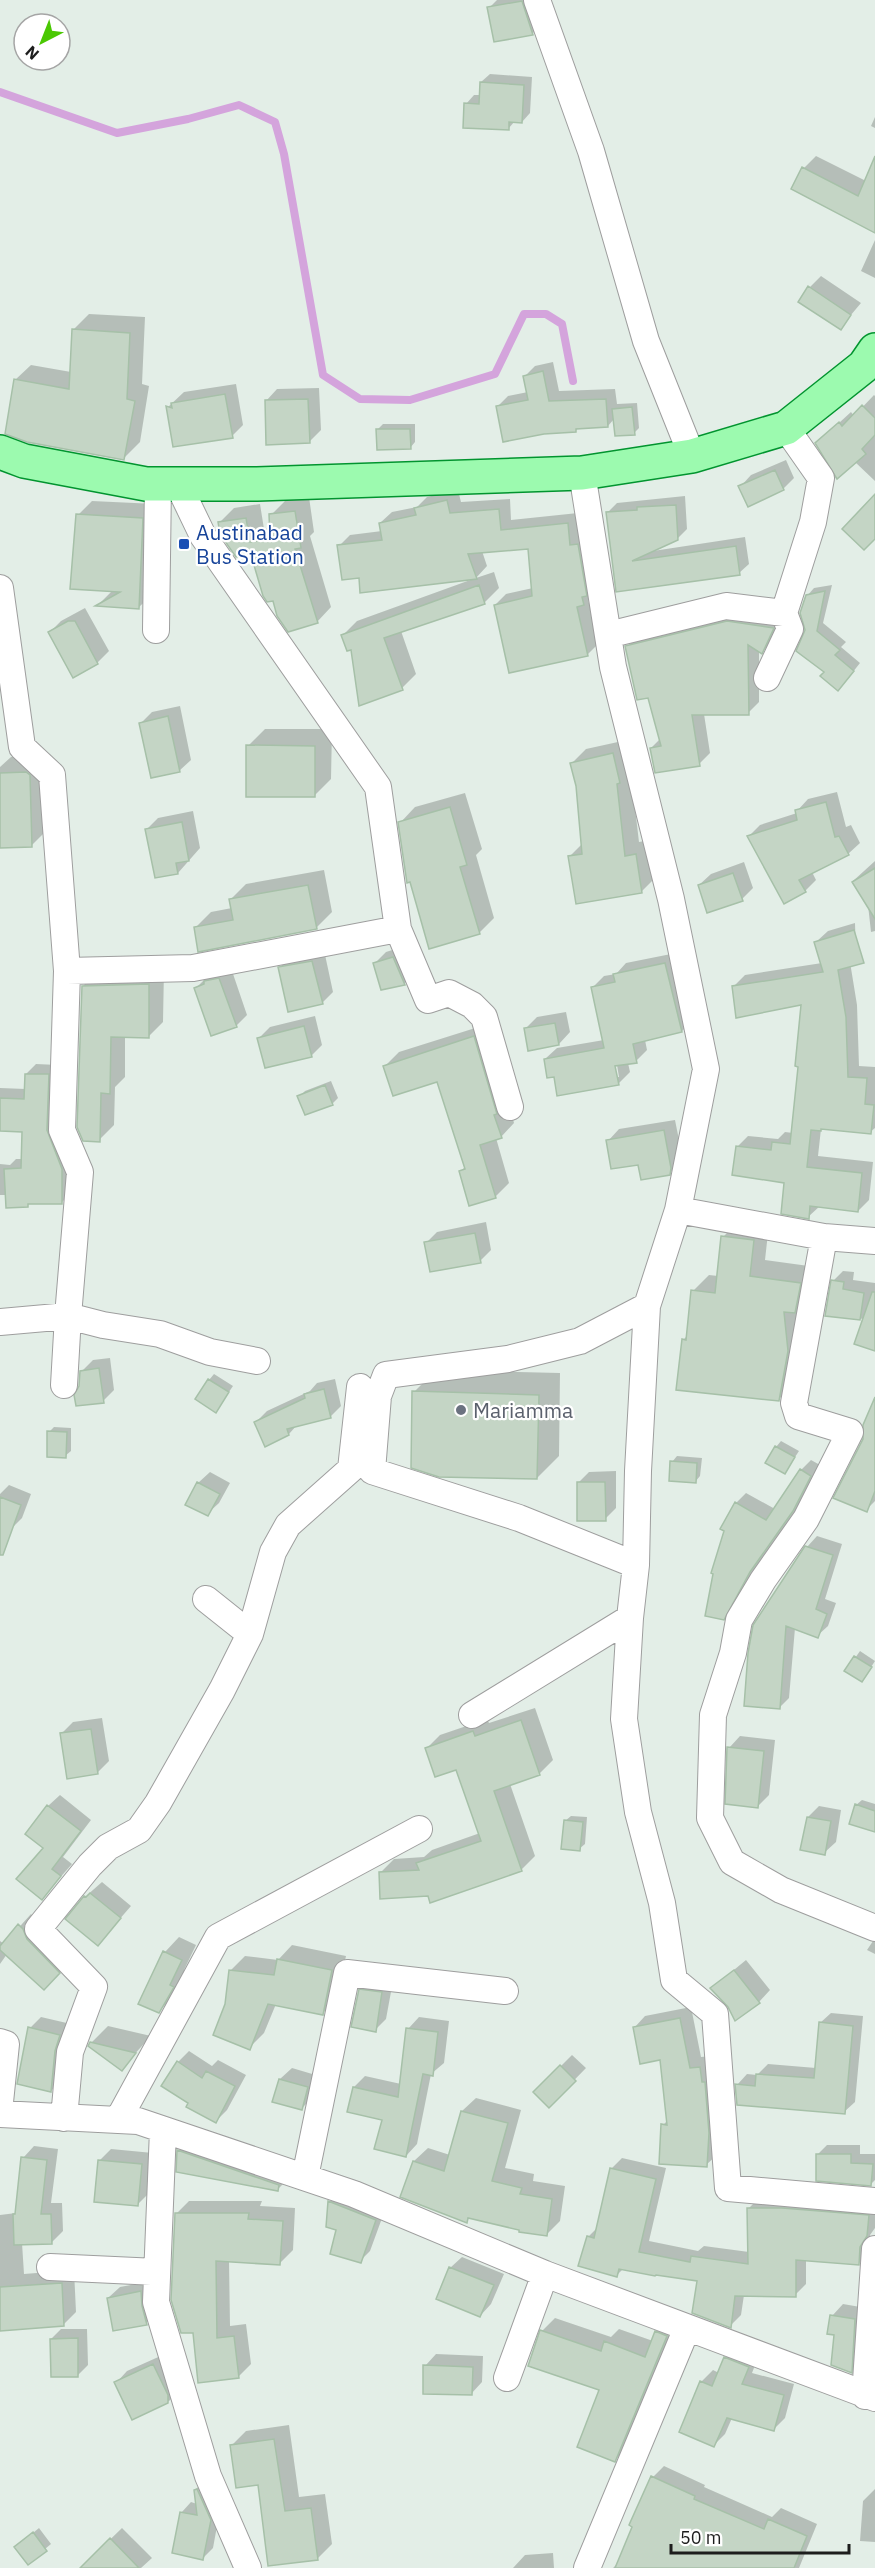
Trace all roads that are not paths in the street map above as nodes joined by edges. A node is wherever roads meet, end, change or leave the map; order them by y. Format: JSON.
{"nodes":[{"id":1,"x":537,"y":0,"type":"edge"},
{"id":2,"x":875,"y":350,"type":"edge"},
{"id":3,"x":786,"y":428,"type":"junction"},
{"id":4,"x":0,"y":452,"type":"edge"},
{"id":5,"x":692,"y":456,"type":"junction"},
{"id":6,"x":582,"y":473,"type":"junction"},
{"id":7,"x":168,"y":484,"type":"junction"},
{"id":8,"x":0,"y":588,"type":"edge"},
{"id":9,"x":783,"y":613,"type":"junction"},
{"id":10,"x":156,"y":630,"type":"dead end"},
{"id":11,"x":608,"y":635,"type":"junction"},
{"id":12,"x":767,"y":678,"type":"dead end"},
{"id":13,"x":398,"y":929,"type":"junction"},
{"id":14,"x":67,"y":971,"type":"junction"},
{"id":15,"x":510,"y":1107,"type":"dead end"},
{"id":16,"x":678,"y":1210,"type":"junction"},
{"id":17,"x":824,"y":1237,"type":"junction"},
{"id":18,"x":875,"y":1240,"type":"edge"},
{"id":19,"x":647,"y":1306,"type":"junction"},
{"id":20,"x":68,"y":1316,"type":"junction"},
{"id":21,"x":0,"y":1322,"type":"edge"},
{"id":22,"x":257,"y":1361,"type":"dead end"},
{"id":23,"x":64,"y":1385,"type":"dead end"},
{"id":24,"x":360,"y":1387,"type":"dead end"},
{"id":25,"x":636,"y":1565,"type":"junction"},
{"id":26,"x":206,"y":1599,"type":"dead end"},
{"id":27,"x":630,"y":1618,"type":"junction"},
{"id":28,"x":250,"y":1634,"type":"junction"},
{"id":29,"x":472,"y":1715,"type":"dead end"},
{"id":30,"x":418,"y":1829,"type":"dead end"},
{"id":31,"x":875,"y":1928,"type":"edge"},
{"id":32,"x":505,"y":1991,"type":"dead end"},
{"id":33,"x":0,"y":2042,"type":"edge"},
{"id":34,"x":0,"y":2102,"type":"edge"},
{"id":35,"x":0,"y":2114,"type":"edge"},
{"id":36,"x":64,"y":2118,"type":"junction"},
{"id":37,"x":118,"y":2120,"type":"junction"},
{"id":38,"x":163,"y":2130,"type":"junction"},
{"id":39,"x":305,"y":2177,"type":"junction"},
{"id":40,"x":875,"y":2202,"type":"edge"},
{"id":41,"x":875,"y":2249,"type":"edge"},
{"id":42,"x":50,"y":2267,"type":"dead end"},
{"id":43,"x":157,"y":2272,"type":"junction"},
{"id":44,"x":545,"y":2274,"type":"junction"},
{"id":45,"x":687,"y":2328,"type":"junction"},
{"id":46,"x":507,"y":2378,"type":"dead end"},
{"id":47,"x":870,"y":2397,"type":"edge"},
{"id":48,"x":248,"y":2568,"type":"edge"},
{"id":49,"x":587,"y":2568,"type":"edge"}],
"edges":[{"from":1,"to":5,"type":"street"},
{"from":2,"to":3,"type":"main road"},
{"from":3,"to":5,"type":"main road"},
{"from":3,"to":9,"type":"street"},
{"from":4,"to":7,"type":"main road"},
{"from":5,"to":6,"type":"main road"},
{"from":6,"to":7,"type":"main road"},
{"from":6,"to":11,"type":"street"},
{"from":7,"to":10,"type":"street"},
{"from":7,"to":13,"type":"street"},
{"from":8,"to":14,"type":"street"},
{"from":9,"to":11,"type":"street"},
{"from":9,"to":12,"type":"street"},
{"from":11,"to":16,"type":"street"},
{"from":13,"to":14,"type":"street"},
{"from":13,"to":15,"type":"street"},
{"from":14,"to":20,"type":"street"},
{"from":16,"to":17,"type":"street"},
{"from":16,"to":19,"type":"street"},
{"from":17,"to":18,"type":"street"},
{"from":17,"to":31,"type":"street"},
{"from":19,"to":25,"type":"street"},
{"from":19,"to":25,"type":"street"},
{"from":20,"to":21,"type":"street"},
{"from":20,"to":22,"type":"street"},
{"from":20,"to":23,"type":"street"},
{"from":24,"to":28,"type":"street"},
{"from":25,"to":27,"type":"street"},
{"from":26,"to":28,"type":"street"},
{"from":27,"to":29,"type":"street"},
{"from":27,"to":40,"type":"street"},
{"from":28,"to":36,"type":"street"},
{"from":30,"to":37,"type":"street"},
{"from":32,"to":39,"type":"street"},
{"from":33,"to":34,"type":"street"},
{"from":35,"to":36,"type":"street"},
{"from":36,"to":37,"type":"street"},
{"from":37,"to":38,"type":"street"},
{"from":38,"to":39,"type":"street"},
{"from":38,"to":43,"type":"street"},
{"from":39,"to":44,"type":"street"},
{"from":41,"to":47,"type":"street"},
{"from":42,"to":43,"type":"street"},
{"from":43,"to":48,"type":"street"},
{"from":44,"to":45,"type":"street"},
{"from":44,"to":46,"type":"street"},
{"from":45,"to":47,"type":"street"},
{"from":45,"to":49,"type":"street"}]}
